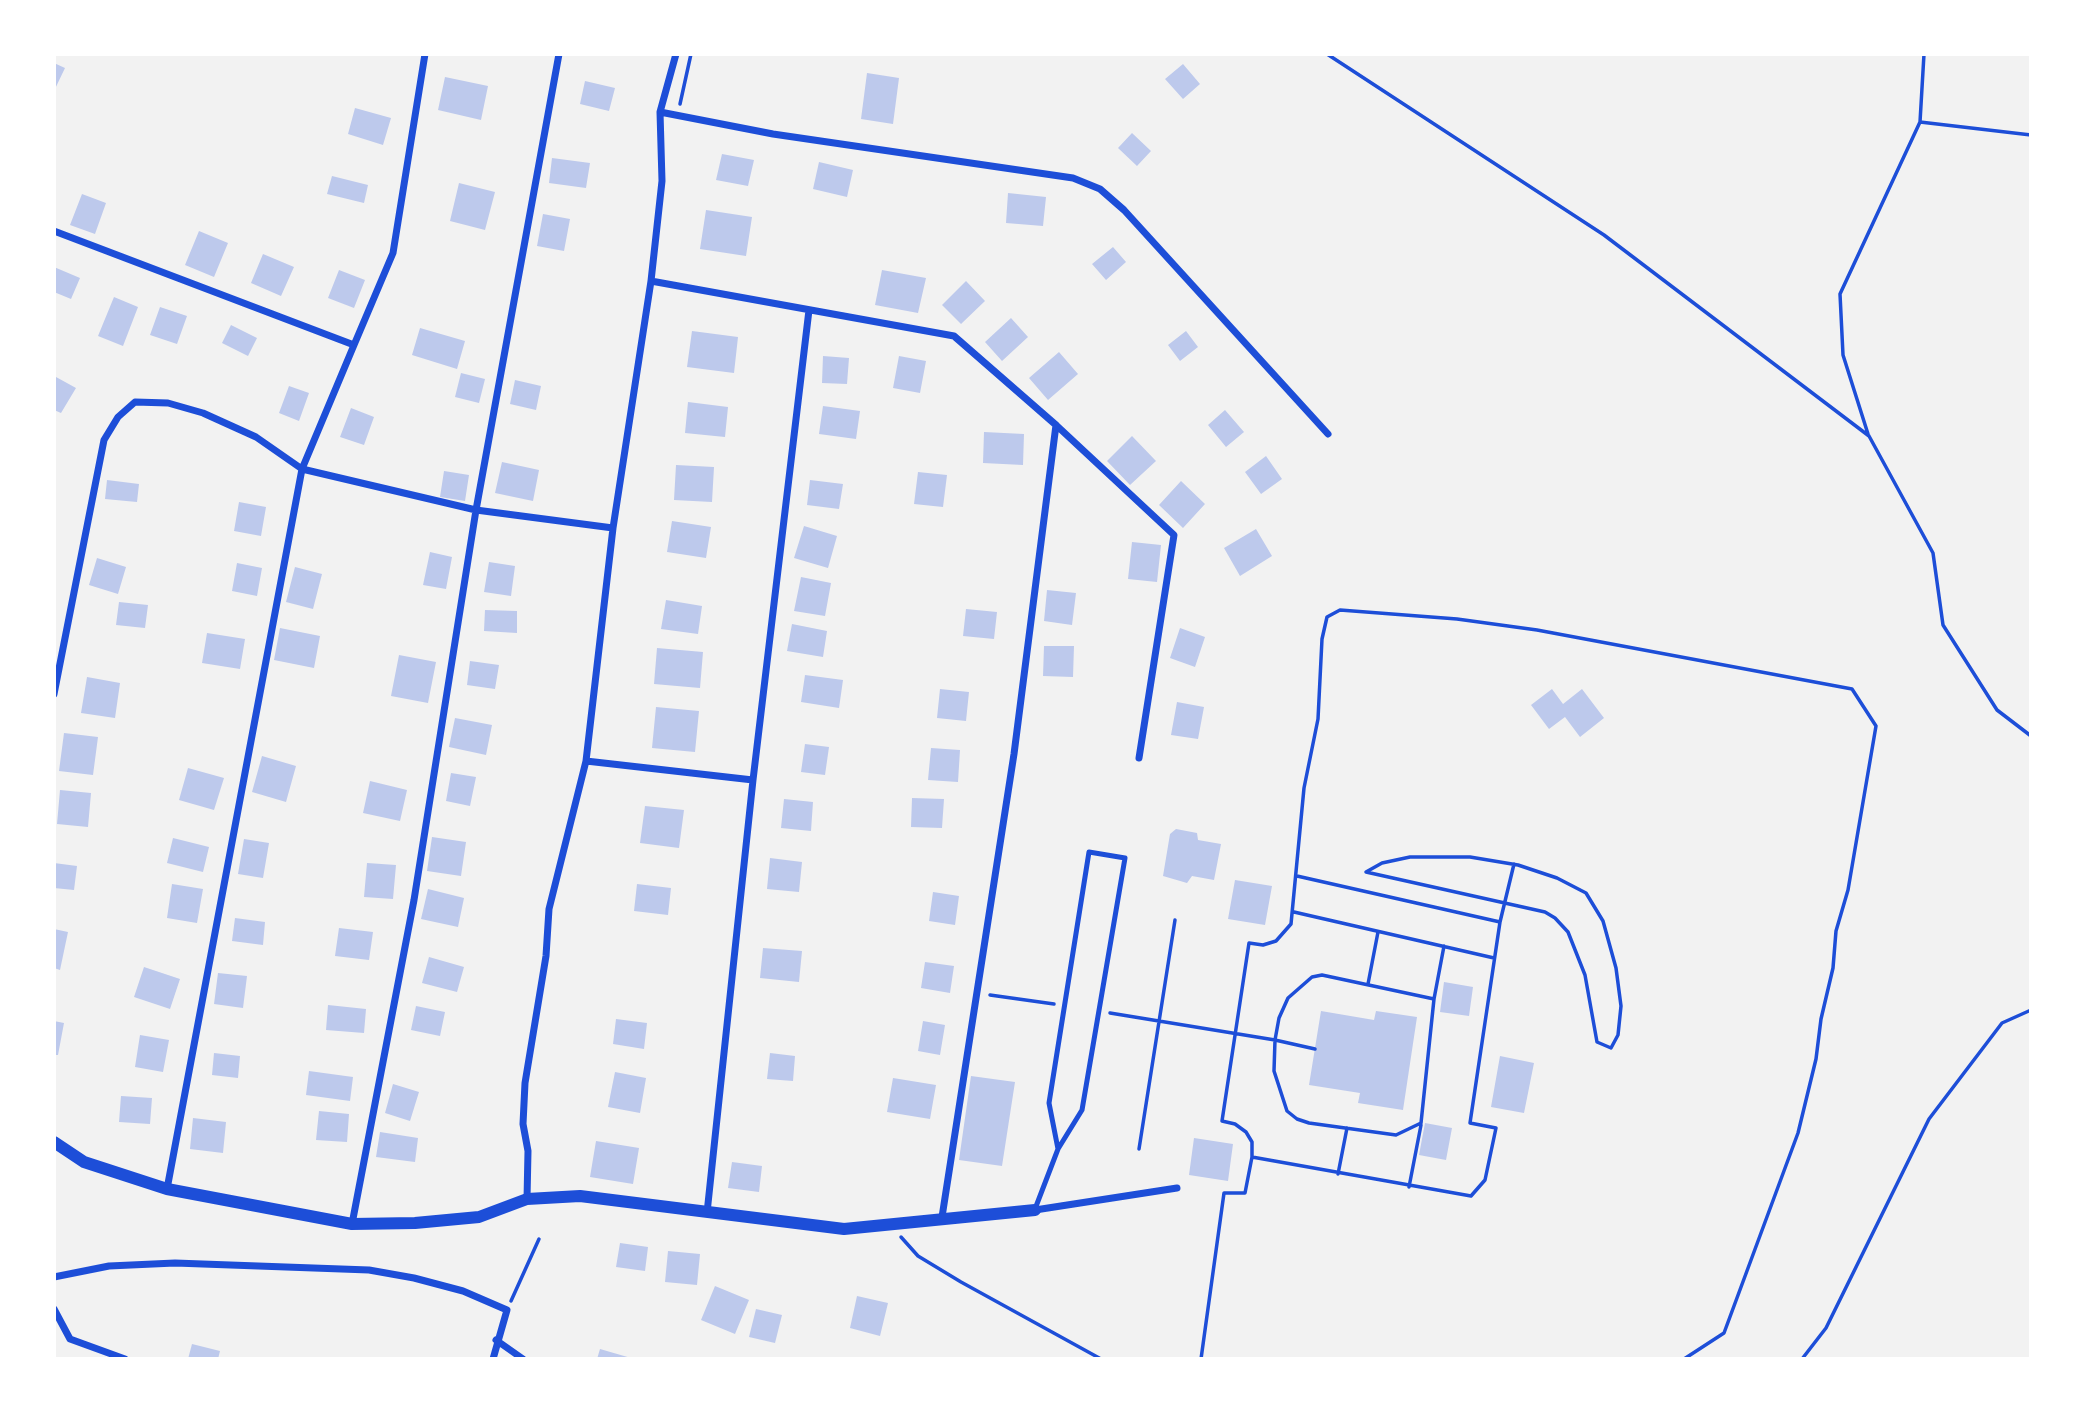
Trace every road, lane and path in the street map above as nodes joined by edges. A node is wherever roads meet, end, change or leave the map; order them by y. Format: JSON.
{"nodes":[{"id":1,"x":425,"y":54,"type":"edge"},
{"id":2,"x":559,"y":54,"type":"edge"},
{"id":3,"x":676,"y":54,"type":"edge"},
{"id":4,"x":1327,"y":54,"type":"edge"},
{"id":5,"x":1924,"y":54,"type":"edge"},
{"id":6,"x":660,"y":112,"type":"junction"},
{"id":7,"x":1920,"y":122,"type":"junction"},
{"id":8,"x":2031,"y":135,"type":"edge"},
{"id":9,"x":54,"y":231,"type":"edge"},
{"id":10,"x":651,"y":281,"type":"junction"},
{"id":11,"x":809,"y":310,"type":"junction"},
{"id":12,"x":354,"y":345,"type":"junction"},
{"id":13,"x":1056,"y":425,"type":"junction"},
{"id":14,"x":1328,"y":434,"type":"dead end"},
{"id":15,"x":1869,"y":436,"type":"junction"},
{"id":16,"x":302,"y":469,"type":"junction"},
{"id":17,"x":476,"y":510,"type":"junction"},
{"id":18,"x":613,"y":528,"type":"junction"},
{"id":19,"x":54,"y":694,"type":"edge"},
{"id":20,"x":2031,"y":736,"type":"edge"},
{"id":21,"x":1139,"y":758,"type":"dead end"},
{"id":22,"x":586,"y":761,"type":"junction"},
{"id":23,"x":753,"y":780,"type":"junction"},
{"id":24,"x":1514,"y":864,"type":"junction"},
{"id":25,"x":1297,"y":876,"type":"junction"},
{"id":26,"x":1503,"y":903,"type":"junction"},
{"id":27,"x":1294,"y":912,"type":"junction"},
{"id":28,"x":1175,"y":920,"type":"dead end"},
{"id":29,"x":1500,"y":922,"type":"junction"},
{"id":30,"x":1378,"y":931,"type":"junction"},
{"id":31,"x":1444,"y":946,"type":"junction"},
{"id":32,"x":1494,"y":958,"type":"junction"},
{"id":33,"x":1368,"y":985,"type":"junction"},
{"id":34,"x":990,"y":995,"type":"dead end"},
{"id":35,"x":1434,"y":999,"type":"junction"},
{"id":36,"x":1065,"y":1006,"type":"junction"},
{"id":37,"x":2031,"y":1010,"type":"edge"},
{"id":38,"x":1122,"y":1015,"type":"dead end"},
{"id":39,"x":1159,"y":1021,"type":"junction"},
{"id":40,"x":1235,"y":1033,"type":"junction"},
{"id":41,"x":1275,"y":1040,"type":"junction"},
{"id":42,"x":1315,"y":1049,"type":"dead end"},
{"id":43,"x":1421,"y":1124,"type":"junction"},
{"id":44,"x":1347,"y":1128,"type":"junction"},
{"id":45,"x":54,"y":1142,"type":"edge"},
{"id":46,"x":1058,"y":1149,"type":"junction"},
{"id":47,"x":1139,"y":1149,"type":"dead end"},
{"id":48,"x":1252,"y":1157,"type":"junction"},
{"id":49,"x":1338,"y":1174,"type":"junction"},
{"id":50,"x":1409,"y":1186,"type":"junction"},
{"id":51,"x":1177,"y":1188,"type":"dead end"},
{"id":52,"x":167,"y":1189,"type":"junction"},
{"id":53,"x":527,"y":1199,"type":"junction"},
{"id":54,"x":1035,"y":1210,"type":"junction"},
{"id":55,"x":707,"y":1213,"type":"junction"},
{"id":56,"x":942,"y":1217,"type":"junction"},
{"id":57,"x":893,"y":1223,"type":"junction"},
{"id":58,"x":352,"y":1224,"type":"junction"},
{"id":59,"x":539,"y":1240,"type":"dead end"},
{"id":60,"x":54,"y":1277,"type":"edge"},
{"id":61,"x":54,"y":1309,"type":"edge"},
{"id":62,"x":507,"y":1310,"type":"junction"},
{"id":63,"x":496,"y":1340,"type":"junction"},
{"id":64,"x":125,"y":1359,"type":"edge"},
{"id":65,"x":493,"y":1359,"type":"edge"},
{"id":66,"x":523,"y":1359,"type":"edge"},
{"id":67,"x":1101,"y":1359,"type":"edge"},
{"id":68,"x":1201,"y":1359,"type":"edge"},
{"id":69,"x":1684,"y":1359,"type":"edge"},
{"id":70,"x":1802,"y":1359,"type":"edge"}],
"edges":[{"from":1,"to":12,"type":"street"},
{"from":2,"to":17,"type":"street"},
{"from":3,"to":6,"type":"street"},
{"from":4,"to":15,"type":"path"},
{"from":5,"to":7,"type":"path"},
{"from":6,"to":10,"type":"street"},
{"from":6,"to":14,"type":"street"},
{"from":7,"to":8,"type":"path"},
{"from":7,"to":15,"type":"path"},
{"from":9,"to":12,"type":"street"},
{"from":10,"to":11,"type":"street"},
{"from":10,"to":18,"type":"street"},
{"from":11,"to":13,"type":"street"},
{"from":11,"to":23,"type":"street"},
{"from":12,"to":16,"type":"street"},
{"from":13,"to":21,"type":"street"},
{"from":13,"to":56,"type":"street"},
{"from":15,"to":20,"type":"path"},
{"from":16,"to":17,"type":"street"},
{"from":16,"to":19,"type":"street"},
{"from":16,"to":52,"type":"street"},
{"from":17,"to":18,"type":"street"},
{"from":17,"to":58,"type":"street"},
{"from":18,"to":22,"type":"street"},
{"from":22,"to":23,"type":"street"},
{"from":22,"to":53,"type":"street"},
{"from":23,"to":55,"type":"street"},
{"from":24,"to":26,"type":"path"},
{"from":24,"to":26,"type":"path"},
{"from":24,"to":26,"type":"path"},
{"from":25,"to":27,"type":"path"},
{"from":25,"to":29,"type":"path"},
{"from":25,"to":69,"type":"path"},
{"from":26,"to":29,"type":"path"},
{"from":27,"to":30,"type":"path"},
{"from":27,"to":40,"type":"path"},
{"from":28,"to":39,"type":"path"},
{"from":29,"to":32,"type":"path"},
{"from":30,"to":31,"type":"path"},
{"from":30,"to":33,"type":"path"},
{"from":31,"to":32,"type":"path"},
{"from":31,"to":35,"type":"path"},
{"from":32,"to":50,"type":"path"},
{"from":33,"to":35,"type":"path"},
{"from":33,"to":41,"type":"path"},
{"from":34,"to":36,"type":"path"},
{"from":35,"to":43,"type":"path"},
{"from":36,"to":46,"type":"lane"},
{"from":36,"to":46,"type":"lane"},
{"from":37,"to":70,"type":"path"},
{"from":38,"to":39,"type":"path"},
{"from":39,"to":40,"type":"path"},
{"from":39,"to":47,"type":"path"},
{"from":40,"to":41,"type":"path"},
{"from":40,"to":48,"type":"path"},
{"from":41,"to":42,"type":"path"},
{"from":41,"to":44,"type":"path"},
{"from":43,"to":44,"type":"path"},
{"from":43,"to":50,"type":"path"},
{"from":44,"to":49,"type":"path"},
{"from":45,"to":52,"type":"street"},
{"from":46,"to":54,"type":"lane"},
{"from":48,"to":49,"type":"path"},
{"from":48,"to":68,"type":"path"},
{"from":49,"to":50,"type":"path"},
{"from":51,"to":54,"type":"street"},
{"from":52,"to":58,"type":"street"},
{"from":53,"to":55,"type":"street"},
{"from":53,"to":58,"type":"street"},
{"from":54,"to":56,"type":"street"},
{"from":55,"to":57,"type":"street"},
{"from":56,"to":57,"type":"street"},
{"from":57,"to":67,"type":"path"},
{"from":59,"to":62,"type":"path"},
{"from":60,"to":62,"type":"street"},
{"from":61,"to":64,"type":"street"},
{"from":62,"to":63,"type":"street"},
{"from":63,"to":65,"type":"street"},
{"from":63,"to":66,"type":"street"}]}
